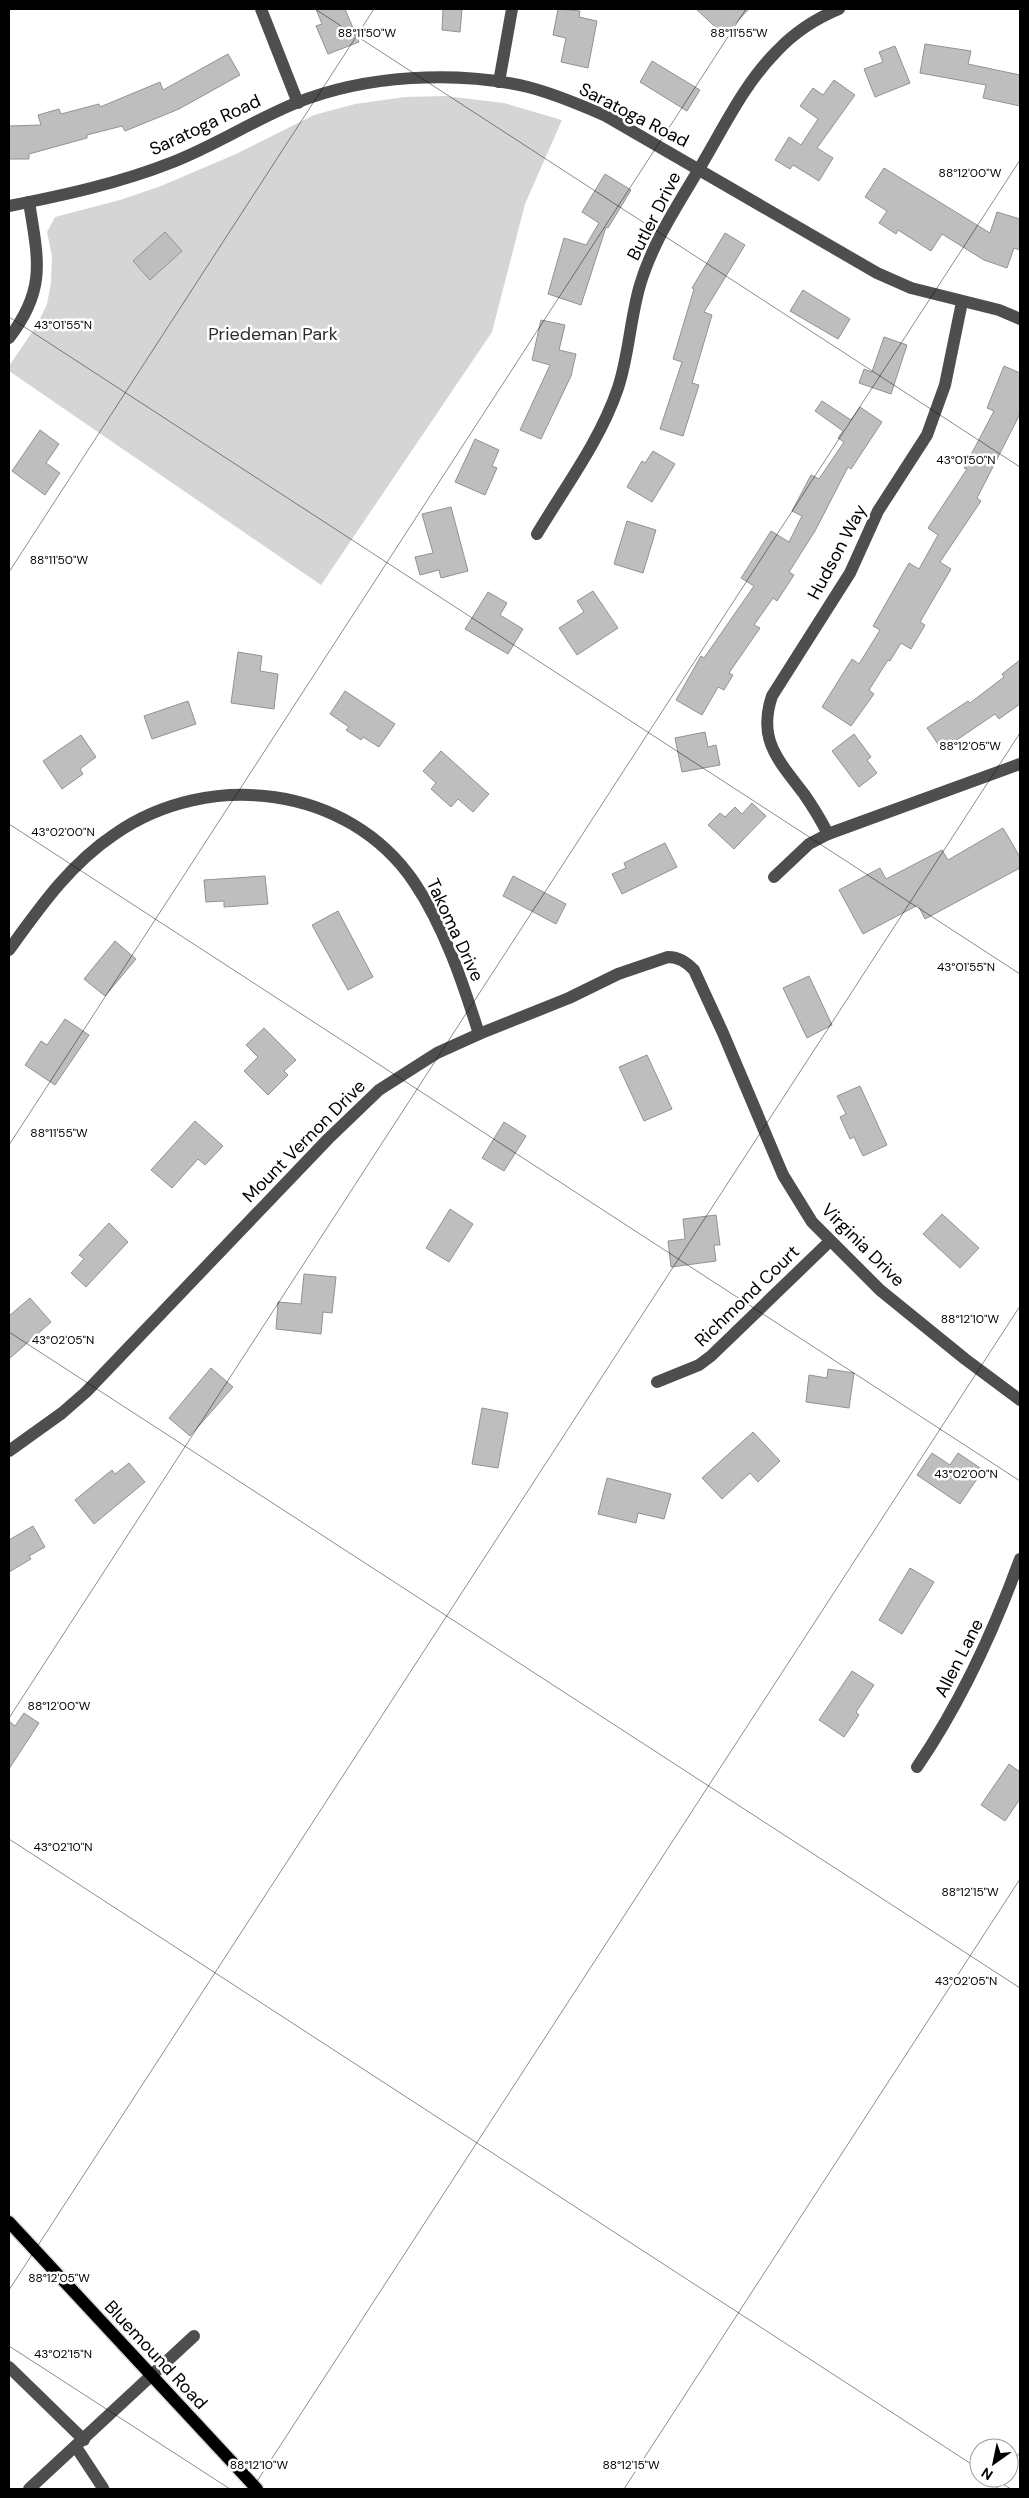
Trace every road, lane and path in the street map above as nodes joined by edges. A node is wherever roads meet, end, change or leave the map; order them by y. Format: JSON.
{"nodes":[{"id":1,"x":261,"y":9,"type":"edge"},
{"id":2,"x":512,"y":9,"type":"edge"},
{"id":3,"x":840,"y":9,"type":"edge"},
{"id":4,"x":499,"y":82,"type":"junction"},
{"id":5,"x":298,"y":102,"type":"junction"},
{"id":6,"x":699,"y":169,"type":"junction"},
{"id":7,"x":29,"y":202,"type":"junction"},
{"id":8,"x":9,"y":206,"type":"edge"},
{"id":9,"x":962,"y":302,"type":"junction"},
{"id":10,"x":1020,"y":318,"type":"edge"},
{"id":11,"x":9,"y":338,"type":"edge"},
{"id":12,"x":537,"y":534,"type":"dead end"},
{"id":13,"x":1020,"y":764,"type":"edge"},
{"id":14,"x":828,"y":834,"type":"junction"},
{"id":15,"x":774,"y":877,"type":"dead end"},
{"id":16,"x":9,"y":950,"type":"edge"},
{"id":17,"x":687,"y":963,"type":"joint"},
{"id":18,"x":479,"y":1034,"type":"junction"},
{"id":19,"x":830,"y":1241,"type":"junction"},
{"id":20,"x":657,"y":1382,"type":"dead end"},
{"id":21,"x":1020,"y":1400,"type":"edge"},
{"id":22,"x":9,"y":1451,"type":"edge"},
{"id":23,"x":1020,"y":1559,"type":"edge"},
{"id":24,"x":917,"y":1767,"type":"dead end"},
{"id":25,"x":9,"y":2222,"type":"edge"},
{"id":26,"x":194,"y":2336,"type":"dead end"},
{"id":27,"x":9,"y":2367,"type":"edge"},
{"id":28,"x":151,"y":2376,"type":"junction"},
{"id":29,"x":80,"y":2443,"type":"junction"},
{"id":30,"x":29,"y":2489,"type":"edge"},
{"id":31,"x":102,"y":2489,"type":"edge"},
{"id":32,"x":257,"y":2489,"type":"edge"}],
"edges":[{"from":1,"to":5,"type":"street"},
{"from":2,"to":4,"type":"street"},
{"from":3,"to":6,"type":"street","name":"Butler Drive"},
{"from":4,"to":5,"type":"street","name":"Saratoga Road"},
{"from":4,"to":6,"type":"street","name":"Saratoga Road"},
{"from":5,"to":7,"type":"street","name":"Saratoga Road"},
{"from":6,"to":9,"type":"street","name":"Saratoga Road"},
{"from":6,"to":12,"type":"street","name":"Butler Drive"},
{"from":7,"to":8,"type":"street","name":"Saratoga Road"},
{"from":7,"to":11,"type":"street"},
{"from":9,"to":10,"type":"street","name":"Saratoga Road"},
{"from":9,"to":14,"type":"street","name":"Hudson Way"},
{"from":13,"to":14,"type":"street"},
{"from":14,"to":15,"type":"street"},
{"from":16,"to":18,"type":"street","name":"Takoma Drive"},
{"from":17,"to":18,"type":"street","name":"Mount Vernon Drive"},
{"from":17,"to":19,"type":"street","name":"Virginia Drive"},
{"from":18,"to":22,"type":"street","name":"Mount Vernon Drive"},
{"from":19,"to":20,"type":"street","name":"Richmond Court"},
{"from":19,"to":21,"type":"street","name":"Virginia Drive"},
{"from":23,"to":24,"type":"street","name":"Allen Lane"},
{"from":25,"to":28,"type":"main road","name":"Bluemound Road"},
{"from":26,"to":28,"type":"street"},
{"from":27,"to":29,"type":"street"},
{"from":28,"to":29,"type":"street"},
{"from":28,"to":32,"type":"main road","name":"Bluemound Road"},
{"from":29,"to":30,"type":"street"},
{"from":29,"to":31,"type":"street"}]}
